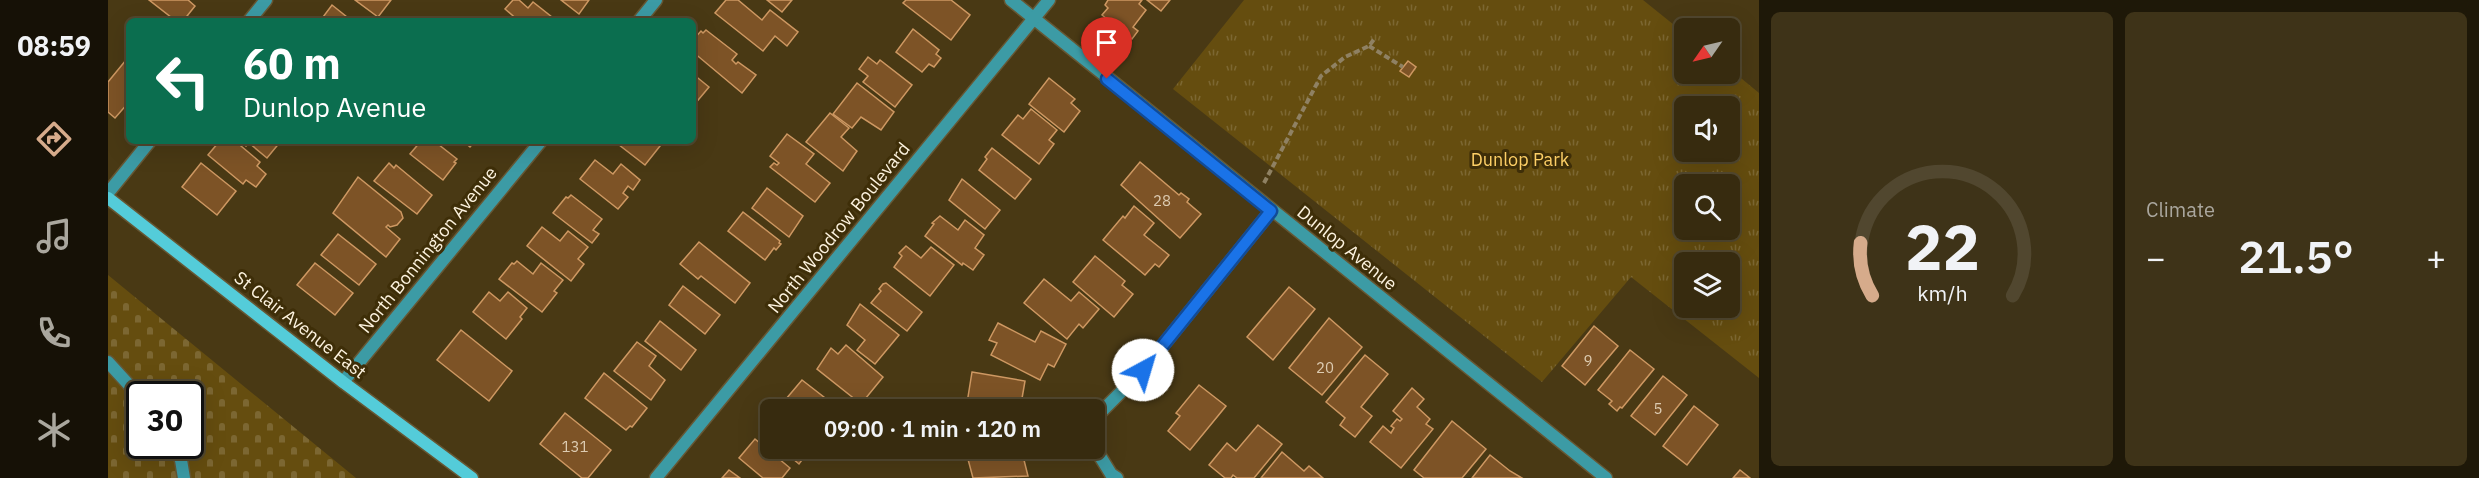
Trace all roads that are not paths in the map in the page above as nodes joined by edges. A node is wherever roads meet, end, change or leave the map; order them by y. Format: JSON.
{"nodes":[{"id":1,"x":266,"y":0,"type":"edge"},
{"id":2,"x":656,"y":0,"type":"edge"},
{"id":3,"x":1011,"y":0,"type":"edge"},
{"id":4,"x":1049,"y":0,"type":"edge"},
{"id":5,"x":251,"y":18,"type":"edge"},
{"id":6,"x":641,"y":18,"type":"edge"},
{"id":7,"x":1034,"y":19,"type":"junction"},
{"id":8,"x":148,"y":144,"type":"edge"},
{"id":9,"x":539,"y":144,"type":"edge"},
{"id":10,"x":108,"y":193,"type":"edge"},
{"id":11,"x":108,"y":198,"type":"edge"},
{"id":12,"x":1271,"y":211,"type":"junction"},
{"id":13,"x":108,"y":362,"type":"edge"},
{"id":14,"x":126,"y":382,"type":"edge"},
{"id":15,"x":343,"y":382,"type":"junction"},
{"id":16,"x":1105,"y":408,"type":"edge"},
{"id":17,"x":180,"y":459,"type":"edge"},
{"id":18,"x":1102,"y":459,"type":"edge"},
{"id":19,"x":184,"y":478,"type":"edge"},
{"id":20,"x":472,"y":478,"type":"edge"},
{"id":21,"x":656,"y":478,"type":"edge"},
{"id":22,"x":1117,"y":478,"type":"edge"},
{"id":23,"x":1606,"y":478,"type":"edge"}],
"edges":[{"from":1,"to":5,"type":"street"},
{"from":2,"to":6,"type":"street"},
{"from":3,"to":7,"type":"street","name":"Dunlop Avenue"},
{"from":4,"to":7,"type":"street","name":"North Woodrow Boulevard"},
{"from":7,"to":12,"type":"street","name":"Dunlop Avenue"},
{"from":7,"to":21,"type":"street","name":"North Woodrow Boulevard"},
{"from":8,"to":10,"type":"street"},
{"from":9,"to":15,"type":"street","name":"North Bonnington Avenue"},
{"from":11,"to":15,"type":"main road","name":"St Clair Avenue East"},
{"from":12,"to":16,"type":"street"},
{"from":12,"to":23,"type":"street","name":"Dunlop Avenue"},
{"from":13,"to":14,"type":"street"},
{"from":15,"to":20,"type":"main road","name":"St Clair Avenue East"},
{"from":17,"to":19,"type":"street"},
{"from":18,"to":22,"type":"street"}]}
